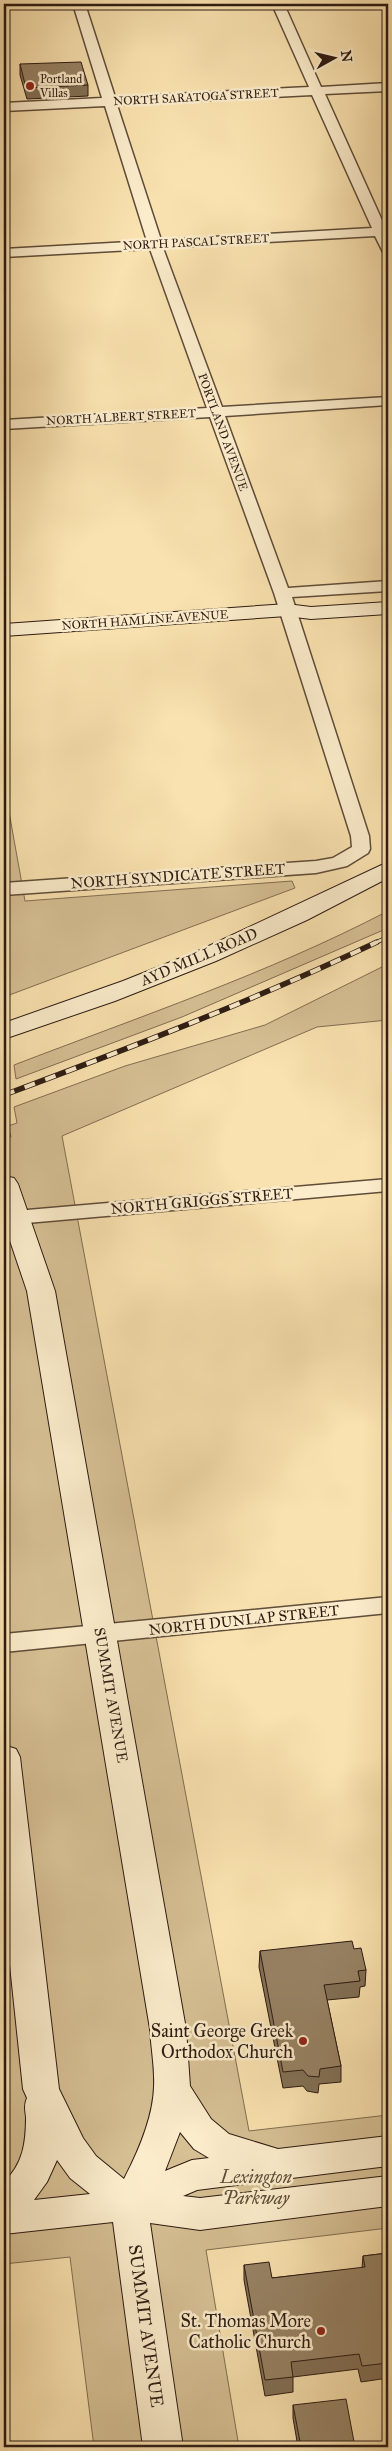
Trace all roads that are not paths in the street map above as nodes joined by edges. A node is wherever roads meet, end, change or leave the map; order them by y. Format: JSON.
{"nodes":[{"id":1,"x":79,"y":4,"type":"edge"},
{"id":2,"x":278,"y":4,"type":"edge"},
{"id":3,"x":388,"y":87,"type":"edge"},
{"id":4,"x":317,"y":91,"type":"junction"},
{"id":5,"x":110,"y":101,"type":"junction"},
{"id":6,"x":4,"y":107,"type":"edge"},
{"id":7,"x":384,"y":232,"type":"edge"},
{"id":8,"x":155,"y":244,"type":"junction"},
{"id":9,"x":388,"y":249,"type":"edge"},
{"id":10,"x":4,"y":253,"type":"edge"},
{"id":11,"x":388,"y":401,"type":"edge"},
{"id":12,"x":215,"y":412,"type":"junction"},
{"id":13,"x":4,"y":424,"type":"edge"},
{"id":14,"x":388,"y":586,"type":"edge"},
{"id":15,"x":388,"y":599,"type":"edge"},
{"id":16,"x":285,"y":602,"type":"junction"},
{"id":17,"x":388,"y":608,"type":"edge"},
{"id":18,"x":4,"y":630,"type":"edge"},
{"id":19,"x":351,"y":857,"type":"joint"},
{"id":20,"x":388,"y":869,"type":"edge"},
{"id":21,"x":388,"y":888,"type":"edge"},
{"id":22,"x":4,"y":889,"type":"edge"},
{"id":23,"x":4,"y":1031,"type":"edge"},
{"id":24,"x":4,"y":1050,"type":"edge"},
{"id":25,"x":4,"y":1184,"type":"edge"},
{"id":26,"x":388,"y":1184,"type":"edge"},
{"id":27,"x":10,"y":1218,"type":"edge"},
{"id":28,"x":388,"y":1605,"type":"edge"},
{"id":29,"x":100,"y":1634,"type":"junction"},
{"id":30,"x":4,"y":1643,"type":"edge"},
{"id":31,"x":4,"y":1757,"type":"edge"},
{"id":32,"x":172,"y":2088,"type":"junction"},
{"id":33,"x":41,"y":2089,"type":"junction"},
{"id":34,"x":388,"y":2151,"type":"edge"},
{"id":35,"x":287,"y":2163,"type":"junction"},
{"id":36,"x":388,"y":2191,"type":"edge"},
{"id":37,"x":4,"y":2202,"type":"edge"},
{"id":38,"x":129,"y":2205,"type":"junction"},
{"id":39,"x":4,"y":2219,"type":"edge"},
{"id":40,"x":163,"y":2447,"type":"edge"}],
"edges":[{"from":1,"to":5,"type":"street","name":"PORTLAND AVENUE"},
{"from":2,"to":4,"type":"street"},
{"from":3,"to":4,"type":"street","name":"NORTH SARATOGA STREET"},
{"from":4,"to":5,"type":"street","name":"NORTH SARATOGA STREET"},
{"from":4,"to":7,"type":"street"},
{"from":5,"to":6,"type":"street","name":"NORTH SARATOGA STREET"},
{"from":5,"to":8,"type":"street","name":"PORTLAND AVENUE"},
{"from":7,"to":8,"type":"street","name":"NORTH PASCAL STREET"},
{"from":7,"to":9,"type":"street"},
{"from":8,"to":10,"type":"street","name":"NORTH PASCAL STREET"},
{"from":8,"to":12,"type":"street","name":"PORTLAND AVENUE"},
{"from":11,"to":12,"type":"street","name":"NORTH ALBERT STREET"},
{"from":12,"to":13,"type":"street","name":"NORTH ALBERT STREET"},
{"from":12,"to":16,"type":"street","name":"PORTLAND AVENUE"},
{"from":14,"to":16,"type":"street","name":"NORTH HAMLINE AVENUE"},
{"from":15,"to":16,"type":"street","name":"NORTH HAMLINE AVENUE"},
{"from":16,"to":17,"type":"street","name":"NORTH HAMLINE AVENUE"},
{"from":16,"to":18,"type":"street","name":"NORTH HAMLINE AVENUE"},
{"from":16,"to":19,"type":"street","name":"PORTLAND AVENUE"},
{"from":19,"to":22,"type":"street","name":"NORTH SYNDICATE STREET"},
{"from":20,"to":23,"type":"street","name":"AYD MILL ROAD"},
{"from":21,"to":24,"type":"street","name":"AYD MILL ROAD"},
{"from":25,"to":27,"type":"street","name":"SUMMIT AVENUE"},
{"from":26,"to":27,"type":"street","name":"NORTH GRIGGS STREET"},
{"from":27,"to":29,"type":"street","name":"SUMMIT AVENUE"},
{"from":28,"to":29,"type":"street","name":"NORTH DUNLAP STREET"},
{"from":29,"to":30,"type":"street","name":"NORTH DUNLAP STREET"},
{"from":29,"to":32,"type":"street","name":"SUMMIT AVENUE"},
{"from":31,"to":33,"type":"street"},
{"from":32,"to":35,"type":"street"},
{"from":32,"to":38,"type":"street","name":"SUMMIT AVENUE"},
{"from":33,"to":37,"type":"street"},
{"from":33,"to":38,"type":"street"},
{"from":34,"to":35,"type":"street"},
{"from":35,"to":38,"type":"street"},
{"from":36,"to":38,"type":"street"},
{"from":38,"to":39,"type":"street"},
{"from":38,"to":40,"type":"street","name":"SUMMIT AVENUE"}]}
